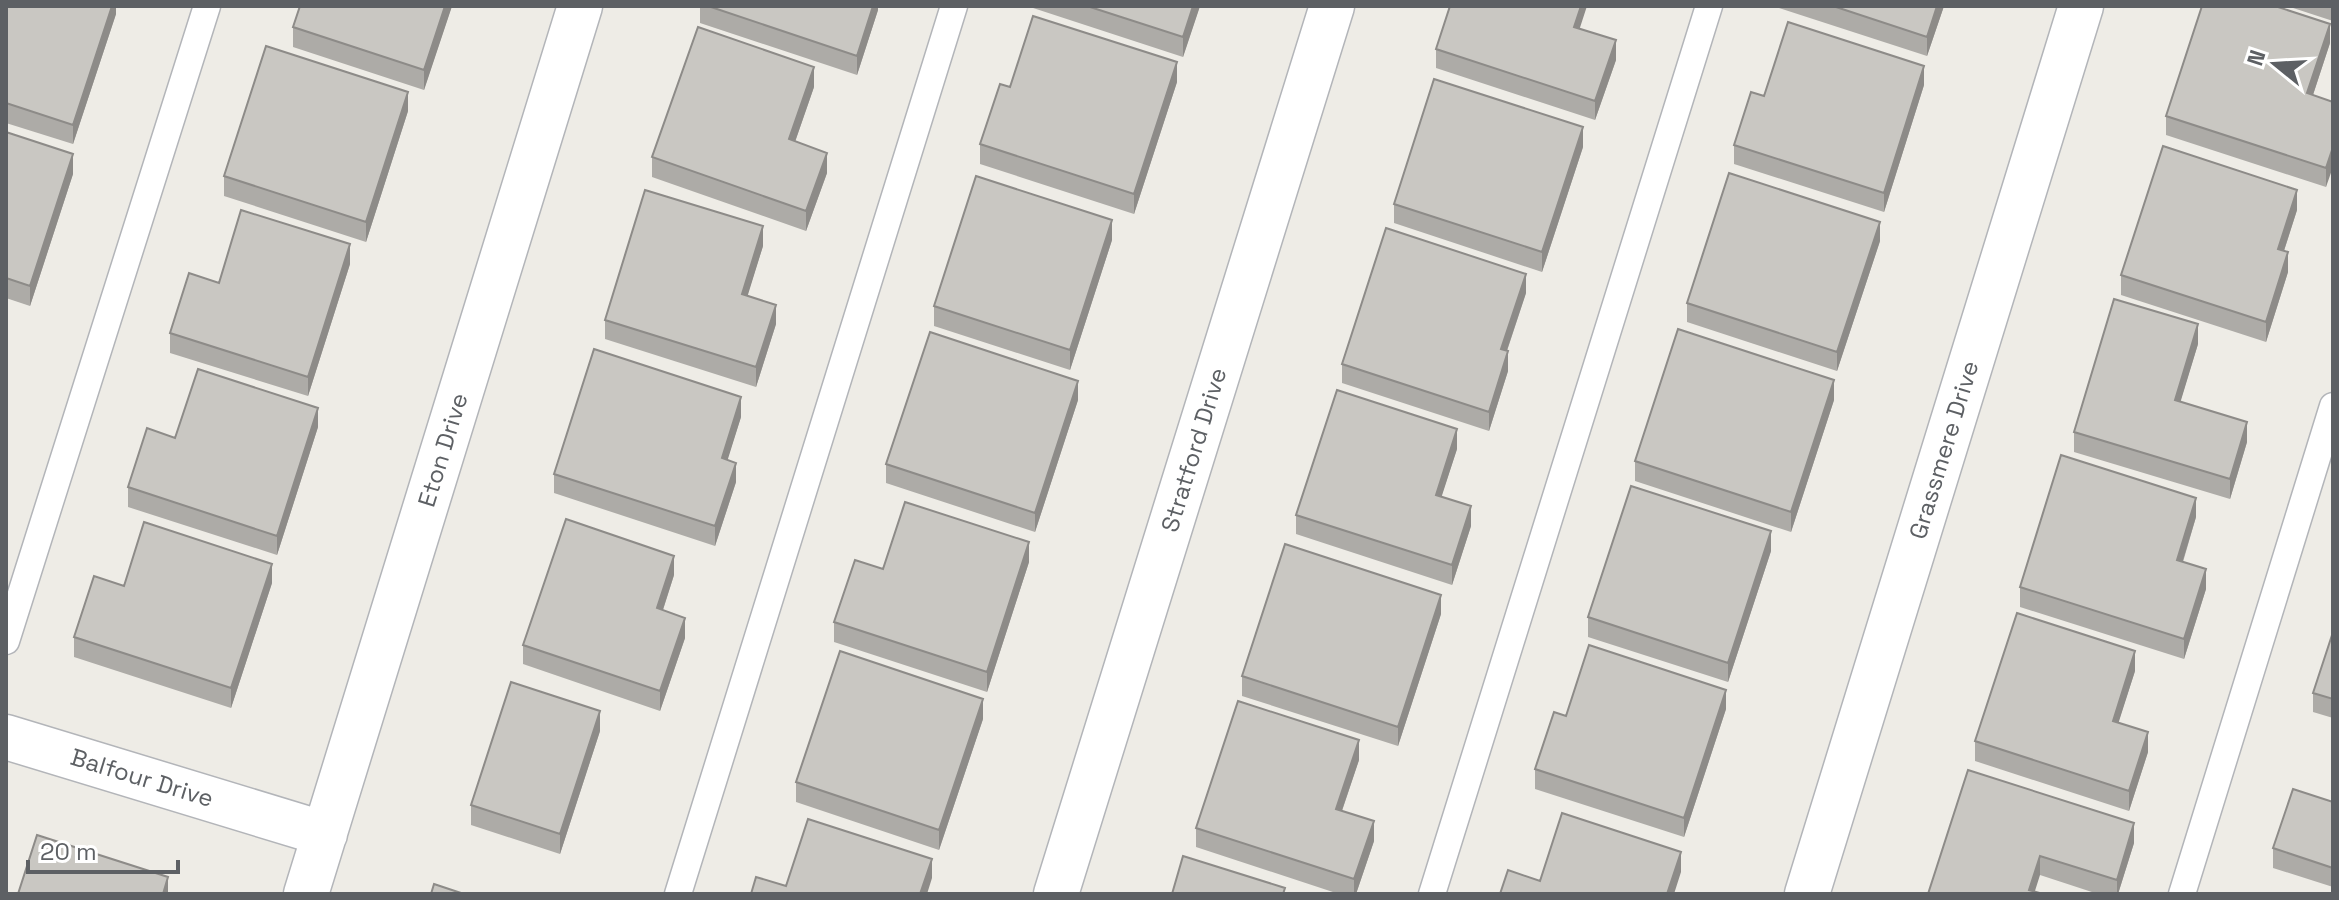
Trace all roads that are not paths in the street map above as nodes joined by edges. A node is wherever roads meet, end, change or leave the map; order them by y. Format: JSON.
{"nodes":[{"id":1,"x":207,"y":6,"type":"edge"},
{"id":2,"x":580,"y":6,"type":"edge"},
{"id":3,"x":954,"y":6,"type":"edge"},
{"id":4,"x":1332,"y":6,"type":"edge"},
{"id":5,"x":1709,"y":6,"type":"edge"},
{"id":6,"x":2081,"y":6,"type":"edge"},
{"id":7,"x":2333,"y":406,"type":"edge"},
{"id":8,"x":6,"y":641,"type":"edge"},
{"id":9,"x":6,"y":737,"type":"edge"},
{"id":10,"x":325,"y":834,"type":"junction"},
{"id":11,"x":306,"y":894,"type":"edge"},
{"id":12,"x":678,"y":894,"type":"edge"},
{"id":13,"x":1056,"y":894,"type":"edge"},
{"id":14,"x":1432,"y":894,"type":"edge"},
{"id":15,"x":1807,"y":894,"type":"edge"},
{"id":16,"x":2182,"y":894,"type":"edge"}],
"edges":[{"from":1,"to":8,"type":"lane"},
{"from":2,"to":10,"type":"street","name":"Eton Drive"},
{"from":3,"to":12,"type":"lane"},
{"from":4,"to":13,"type":"street","name":"Stratford Drive"},
{"from":5,"to":14,"type":"lane"},
{"from":6,"to":15,"type":"street","name":"Grassmere Drive"},
{"from":7,"to":16,"type":"lane"},
{"from":9,"to":10,"type":"street","name":"Balfour Drive"},
{"from":10,"to":11,"type":"street","name":"Eton Drive"}]}
